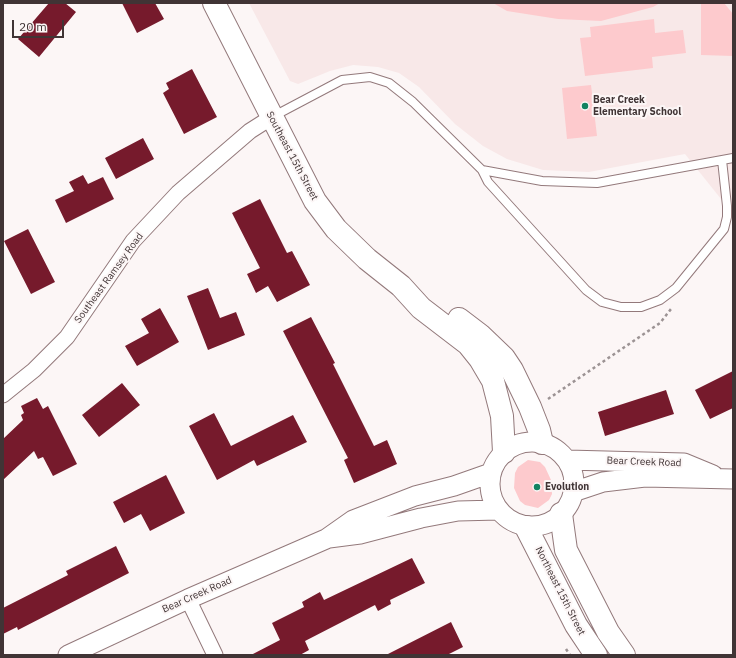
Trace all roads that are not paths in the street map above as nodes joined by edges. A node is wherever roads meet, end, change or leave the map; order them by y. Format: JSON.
{"nodes":[{"id":1,"x":214,"y":3,"type":"edge"},
{"id":2,"x":272,"y":117,"type":"junction"},
{"id":3,"x":733,"y":158,"type":"edge"},
{"id":4,"x":722,"y":160,"type":"junction"},
{"id":5,"x":482,"y":170,"type":"junction"},
{"id":6,"x":401,"y":286,"type":"junction"},
{"id":7,"x":3,"y":395,"type":"edge"},
{"id":8,"x":542,"y":443,"type":"junction"},
{"id":9,"x":504,"y":452,"type":"junction"},
{"id":10,"x":567,"y":460,"type":"junction"},
{"id":11,"x":491,"y":473,"type":"junction"},
{"id":12,"x":725,"y":478,"type":"edge"},
{"id":13,"x":574,"y":492,"type":"junction"},
{"id":14,"x":498,"y":510,"type":"junction"},
{"id":15,"x":561,"y":514,"type":"junction"},
{"id":16,"x":526,"y":526,"type":"junction"},
{"id":17,"x":326,"y":538,"type":"junction"},
{"id":18,"x":188,"y":599,"type":"junction"},
{"id":19,"x":68,"y":655,"type":"edge"},
{"id":20,"x":215,"y":655,"type":"edge"},
{"id":21,"x":596,"y":655,"type":"edge"},
{"id":22,"x":624,"y":655,"type":"edge"}],
"edges":[{"from":1,"to":2,"type":"main road","name":"Southeast 15th Street"},
{"from":2,"to":5,"type":"lane"},
{"from":2,"to":6,"type":"main road","name":"Southeast 15th Street"},
{"from":2,"to":7,"type":"street","name":"Southeast Ramsey Road"},
{"from":3,"to":4,"type":"lane"},
{"from":4,"to":5,"type":"lane"},
{"from":4,"to":5,"type":"lane"},
{"from":6,"to":8,"type":"main road","name":"Southeast 15th Street"},
{"from":6,"to":9,"type":"main road","name":"Southeast 15th Street"},
{"from":8,"to":9,"type":"street"},
{"from":8,"to":10,"type":"street"},
{"from":9,"to":11,"type":"street"},
{"from":10,"to":12,"type":"street","name":"Bear Creek Road"},
{"from":10,"to":13,"type":"street"},
{"from":11,"to":14,"type":"street"},
{"from":11,"to":17,"type":"street","name":"Bear Creek Road"},
{"from":12,"to":13,"type":"street","name":"Bear Creek Road"},
{"from":13,"to":15,"type":"street"},
{"from":14,"to":16,"type":"street"},
{"from":14,"to":17,"type":"street","name":"Bear Creek Road"},
{"from":15,"to":16,"type":"street"},
{"from":15,"to":22,"type":"main road"},
{"from":16,"to":21,"type":"main road","name":"Northeast 15th Street"},
{"from":17,"to":18,"type":"street","name":"Bear Creek Road"},
{"from":18,"to":19,"type":"street","name":"Bear Creek Road"},
{"from":18,"to":20,"type":"street"}]}
